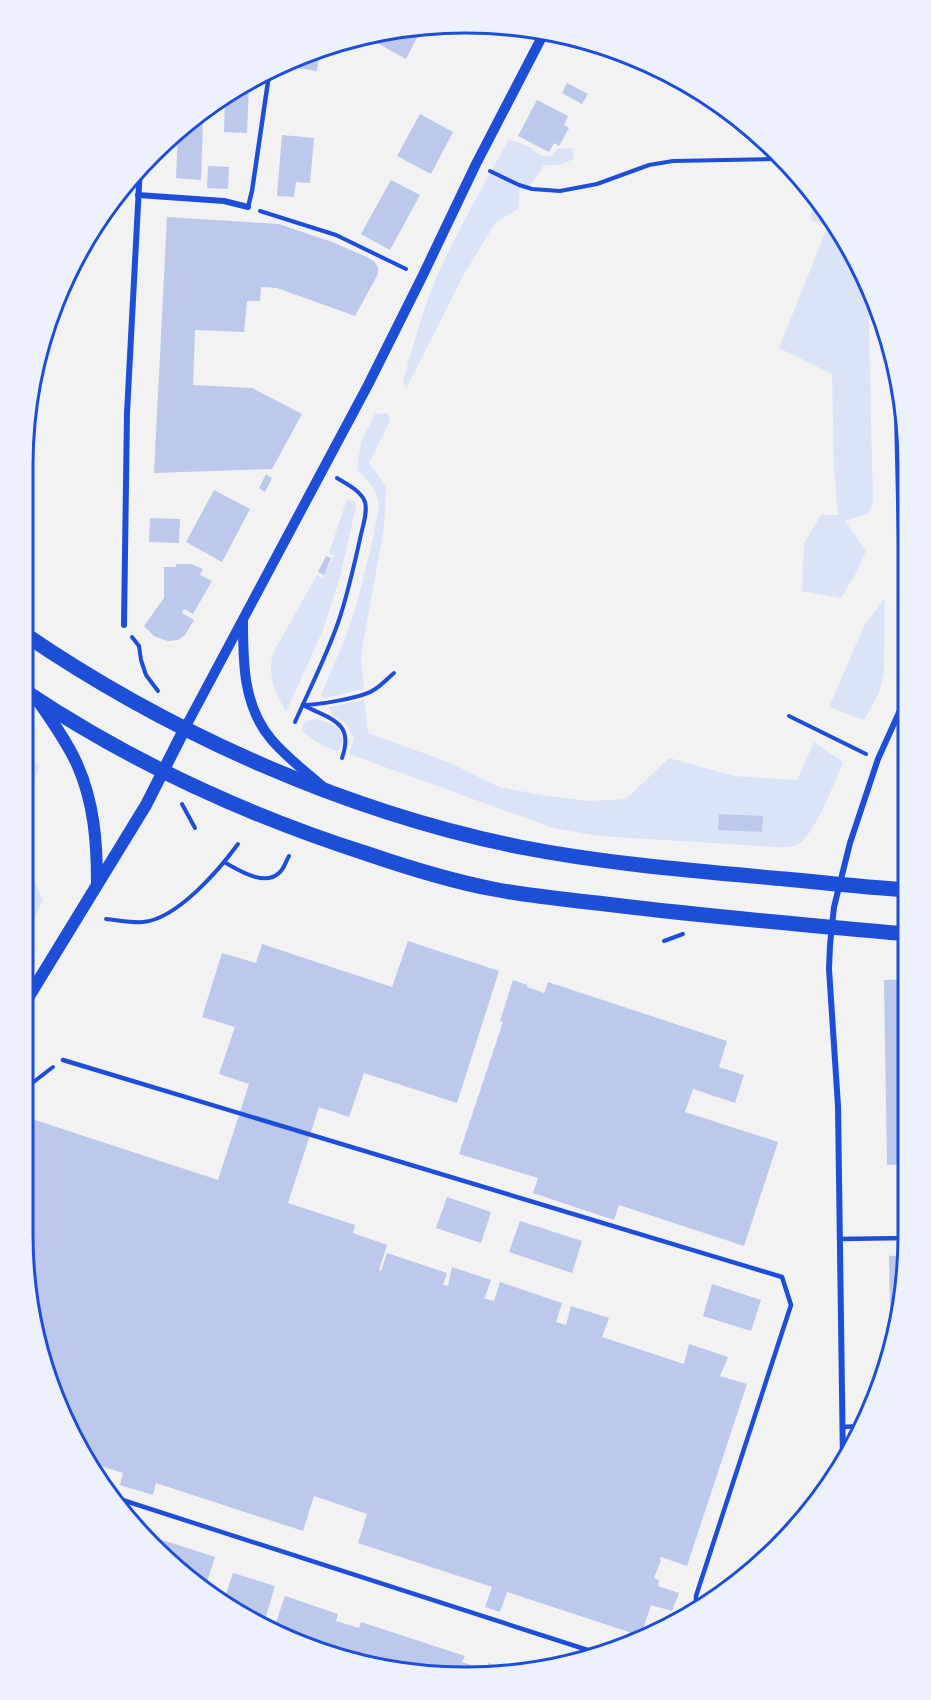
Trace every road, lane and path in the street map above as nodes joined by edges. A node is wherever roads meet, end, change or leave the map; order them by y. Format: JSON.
{"nodes":[{"id":1,"x":541,"y":40,"type":"edge"},
{"id":2,"x":268,"y":81,"type":"edge"},
{"id":3,"x":770,"y":159,"type":"edge"},
{"id":4,"x":476,"y":164,"type":"junction"},
{"id":5,"x":139,"y":181,"type":"edge"},
{"id":6,"x":138,"y":195,"type":"junction"},
{"id":7,"x":248,"y":207,"type":"junction"},
{"id":8,"x":422,"y":277,"type":"junction"},
{"id":9,"x":323,"y":469,"type":"junction"},
{"id":10,"x":243,"y":617,"type":"junction"},
{"id":11,"x":124,"y":625,"type":"joint"},
{"id":12,"x":33,"y":639,"type":"edge"},
{"id":13,"x":394,"y":673,"type":"dead end"},
{"id":14,"x":146,"y":675,"type":"dead end"},
{"id":15,"x":33,"y":696,"type":"edge"},
{"id":16,"x":37,"y":699,"type":"junction"},
{"id":17,"x":303,"y":705,"type":"junction"},
{"id":18,"x":898,"y":715,"type":"edge"},
{"id":19,"x":789,"y":717,"type":"dead end"},
{"id":20,"x":295,"y":722,"type":"dead end"},
{"id":21,"x":185,"y":728,"type":"junction"},
{"id":22,"x":342,"y":758,"type":"dead end"},
{"id":23,"x":878,"y":759,"type":"junction"},
{"id":24,"x":164,"y":772,"type":"junction"},
{"id":25,"x":329,"y":791,"type":"junction"},
{"id":26,"x":238,"y":844,"type":"dead end"},
{"id":27,"x":288,"y":856,"type":"dead end"},
{"id":28,"x":224,"y":862,"type":"junction"},
{"id":29,"x":97,"y":884,"type":"junction"},
{"id":30,"x":839,"y":884,"type":"junction"},
{"id":31,"x":898,"y":889,"type":"edge"},
{"id":32,"x":106,"y":919,"type":"dead end"},
{"id":33,"x":832,"y":928,"type":"junction"},
{"id":34,"x":898,"y":933,"type":"edge"},
{"id":35,"x":684,"y":934,"type":"dead end"},
{"id":36,"x":664,"y":941,"type":"dead end"},
{"id":37,"x":33,"y":990,"type":"edge"},
{"id":38,"x":63,"y":1060,"type":"joint"},
{"id":39,"x":33,"y":1082,"type":"edge"},
{"id":40,"x":898,"y":1238,"type":"edge"},
{"id":41,"x":839,"y":1239,"type":"junction"},
{"id":42,"x":853,"y":1426,"type":"edge"},
{"id":43,"x":842,"y":1427,"type":"junction"},
{"id":44,"x":843,"y":1446,"type":"edge"},
{"id":45,"x":124,"y":1501,"type":"edge"},
{"id":46,"x":696,"y":1600,"type":"edge"},
{"id":47,"x":586,"y":1649,"type":"edge"}],
"edges":[{"from":1,"to":4,"type":"street"},
{"from":2,"to":7,"type":"lane"},
{"from":3,"to":4,"type":"path"},
{"from":4,"to":8,"type":"street"},
{"from":5,"to":6,"type":"street"},
{"from":6,"to":7,"type":"street"},
{"from":6,"to":11,"type":"street"},
{"from":7,"to":8,"type":"path"},
{"from":8,"to":9,"type":"street"},
{"from":9,"to":10,"type":"street"},
{"from":9,"to":17,"type":"path"},
{"from":10,"to":21,"type":"street"},
{"from":10,"to":25,"type":"street"},
{"from":11,"to":14,"type":"path"},
{"from":12,"to":21,"type":"main road"},
{"from":13,"to":17,"type":"path"},
{"from":15,"to":16,"type":"main road"},
{"from":16,"to":24,"type":"main road"},
{"from":16,"to":29,"type":"main road"},
{"from":17,"to":20,"type":"path"},
{"from":17,"to":22,"type":"path"},
{"from":18,"to":23,"type":"street"},
{"from":19,"to":23,"type":"path"},
{"from":21,"to":24,"type":"main road"},
{"from":21,"to":25,"type":"main road"},
{"from":23,"to":30,"type":"street"},
{"from":24,"to":29,"type":"main road"},
{"from":24,"to":33,"type":"main road"},
{"from":25,"to":30,"type":"main road"},
{"from":26,"to":28,"type":"path"},
{"from":27,"to":28,"type":"path"},
{"from":28,"to":32,"type":"path"},
{"from":29,"to":37,"type":"main road"},
{"from":30,"to":31,"type":"main road"},
{"from":30,"to":33,"type":"street"},
{"from":33,"to":34,"type":"main road"},
{"from":33,"to":41,"type":"street"},
{"from":35,"to":36,"type":"path"},
{"from":38,"to":39,"type":"path"},
{"from":38,"to":46,"type":"lane"},
{"from":40,"to":41,"type":"lane"},
{"from":41,"to":43,"type":"street"},
{"from":42,"to":43,"type":"lane"},
{"from":43,"to":44,"type":"street"},
{"from":45,"to":47,"type":"lane"}]}
